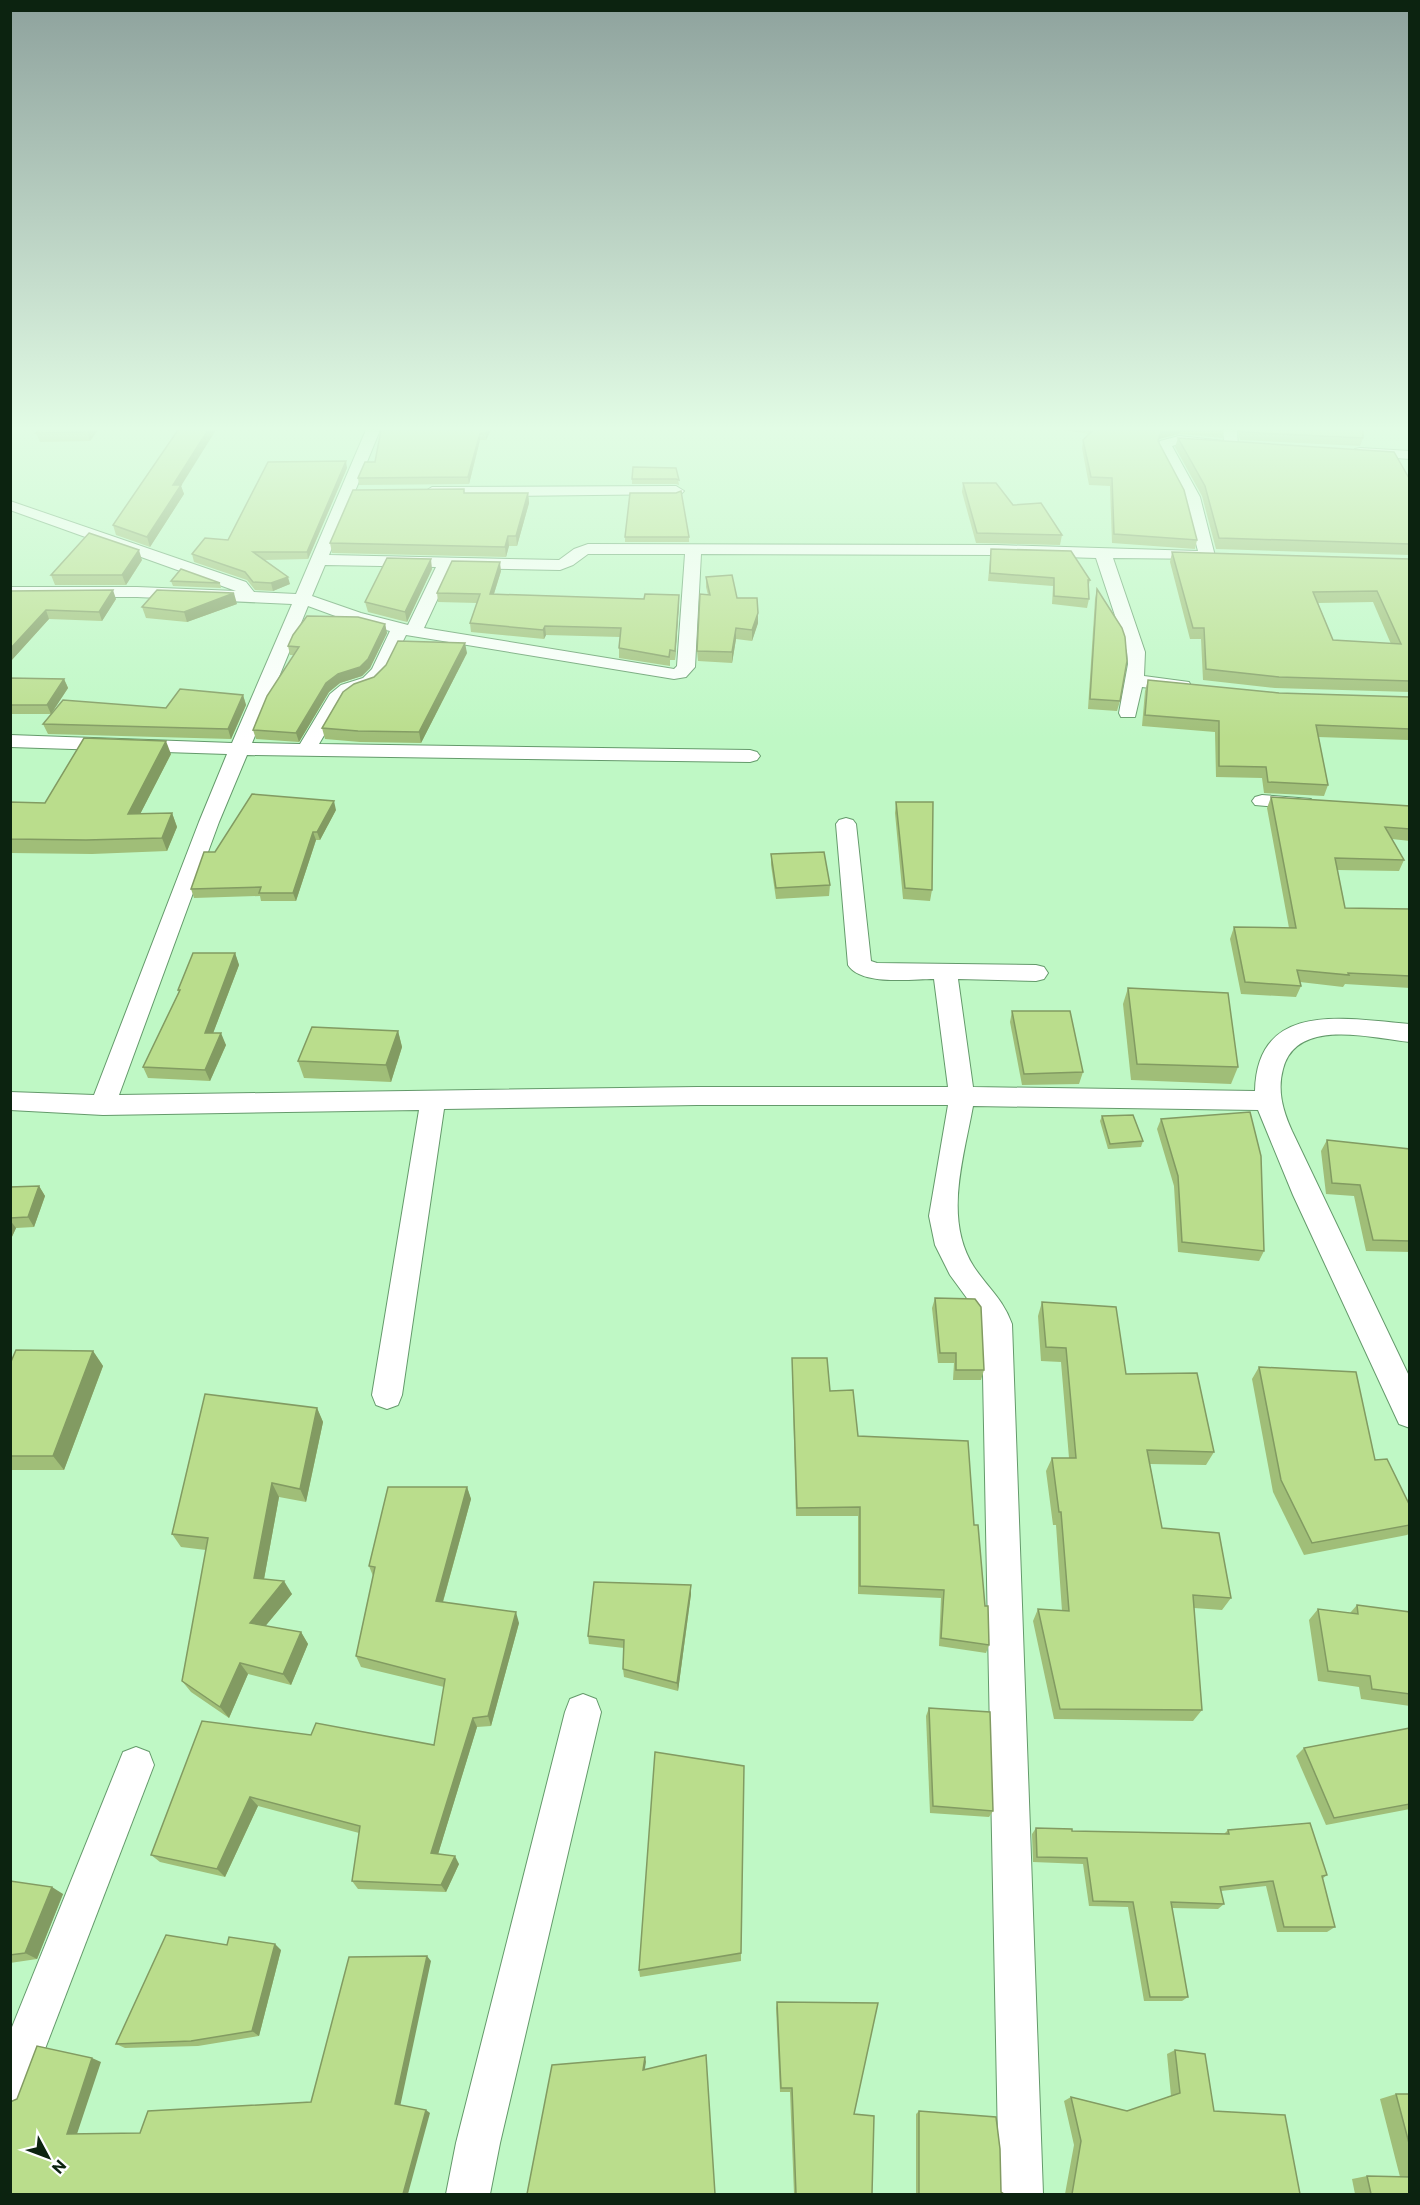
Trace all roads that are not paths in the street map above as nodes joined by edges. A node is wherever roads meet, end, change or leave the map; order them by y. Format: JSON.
{"nodes":[{"id":1,"x":89,"y":533,"type":"edge"},
{"id":2,"x":333,"y":533,"type":"edge"},
{"id":3,"x":1205,"y":533,"type":"edge"},
{"id":4,"x":693,"y":550,"type":"junction"},
{"id":5,"x":1103,"y":553,"type":"junction"},
{"id":6,"x":319,"y":560,"type":"junction"},
{"id":7,"x":446,"y":563,"type":"junction"},
{"id":8,"x":11,"y":592,"type":"edge"},
{"id":9,"x":253,"y":597,"type":"junction"},
{"id":10,"x":303,"y":599,"type":"junction"},
{"id":11,"x":407,"y":630,"type":"junction"},
{"id":12,"x":1134,"y":680,"type":"junction"},
{"id":13,"x":1204,"y":688,"type":"edge"},
{"id":14,"x":1128,"y":713,"type":"dead end"},
{"id":15,"x":10,"y":741,"type":"edge"},
{"id":16,"x":239,"y":749,"type":"junction"},
{"id":17,"x":306,"y":750,"type":"junction"},
{"id":18,"x":750,"y":756,"type":"dead end"},
{"id":19,"x":1262,"y":801,"type":"dead end"},
{"id":20,"x":1319,"y":804,"type":"edge"},
{"id":21,"x":846,"y":824,"type":"dead end"},
{"id":22,"x":945,"y":971,"type":"junction"},
{"id":23,"x":1036,"y":973,"type":"dead end"},
{"id":24,"x":1410,"y":1033,"type":"edge"},
{"id":25,"x":962,"y":1096,"type":"junction"},
{"id":26,"x":433,"y":1099,"type":"junction"},
{"id":27,"x":10,"y":1101,"type":"edge"},
{"id":28,"x":1268,"y":1101,"type":"junction"},
{"id":29,"x":103,"y":1105,"type":"junction"},
{"id":30,"x":387,"y":1395,"type":"dead end"},
{"id":31,"x":1410,"y":1414,"type":"edge"},
{"id":32,"x":583,"y":1712,"type":"dead end"},
{"id":33,"x":136,"y":1765,"type":"dead end"},
{"id":34,"x":10,"y":2086,"type":"edge"},
{"id":35,"x":468,"y":2194,"type":"edge"},
{"id":36,"x":1021,"y":2194,"type":"edge"}],
"edges":[{"from":1,"to":9,"type":"street"},
{"from":2,"to":6,"type":"street"},
{"from":3,"to":5,"type":"street"},
{"from":4,"to":5,"type":"street"},
{"from":4,"to":7,"type":"street"},
{"from":4,"to":11,"type":"street"},
{"from":5,"to":12,"type":"street"},
{"from":6,"to":7,"type":"street"},
{"from":6,"to":10,"type":"street"},
{"from":7,"to":11,"type":"street"},
{"from":8,"to":9,"type":"street"},
{"from":9,"to":10,"type":"street"},
{"from":10,"to":11,"type":"street"},
{"from":10,"to":16,"type":"street"},
{"from":11,"to":17,"type":"street"},
{"from":12,"to":13,"type":"street"},
{"from":12,"to":14,"type":"street"},
{"from":15,"to":16,"type":"street"},
{"from":16,"to":17,"type":"street"},
{"from":16,"to":29,"type":"street"},
{"from":17,"to":18,"type":"street"},
{"from":19,"to":20,"type":"street"},
{"from":21,"to":22,"type":"street"},
{"from":22,"to":23,"type":"street"},
{"from":22,"to":25,"type":"street"},
{"from":24,"to":28,"type":"street"},
{"from":25,"to":26,"type":"street"},
{"from":25,"to":28,"type":"street"},
{"from":25,"to":36,"type":"street"},
{"from":26,"to":29,"type":"street"},
{"from":26,"to":30,"type":"street"},
{"from":27,"to":29,"type":"street"},
{"from":28,"to":31,"type":"street"},
{"from":32,"to":35,"type":"street"},
{"from":33,"to":34,"type":"street"}]}
